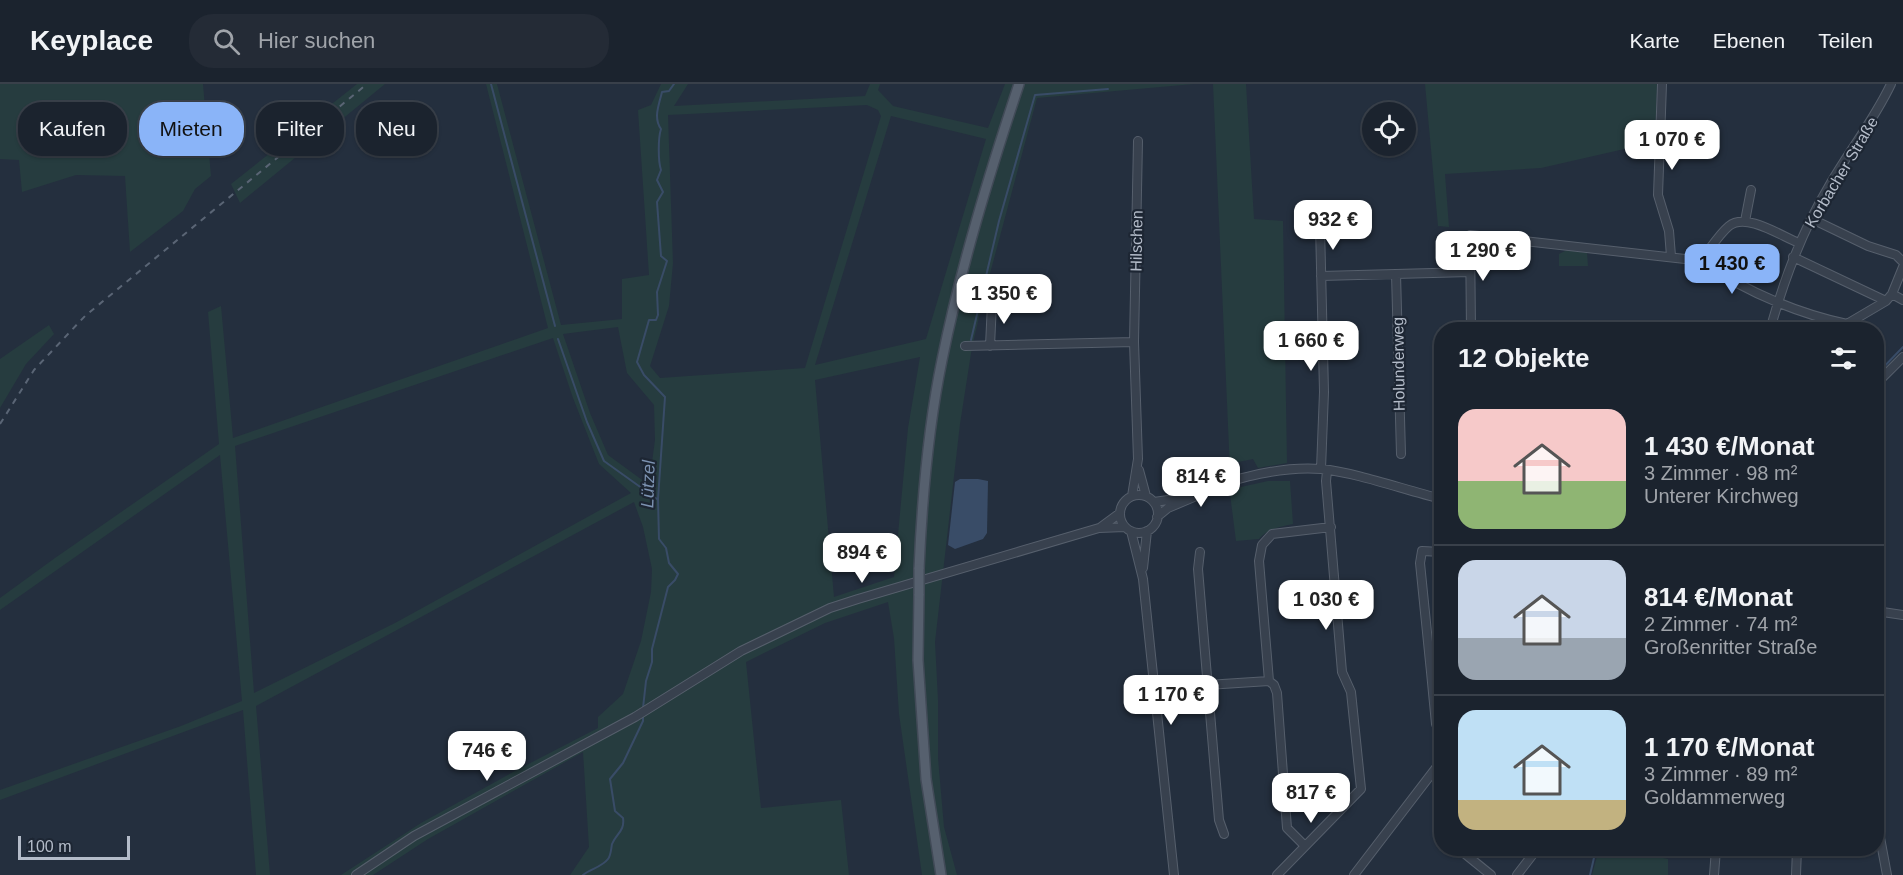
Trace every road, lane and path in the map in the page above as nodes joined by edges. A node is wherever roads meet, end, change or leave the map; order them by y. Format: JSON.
{"nodes":[{"id":1,"x":1019,"y":84,"type":"edge"},
{"id":2,"x":1662,"y":84,"type":"edge"},
{"id":3,"x":1891,"y":84,"type":"edge"},
{"id":4,"x":1138,"y":141,"type":"dead end"},
{"id":5,"x":1751,"y":190,"type":"dead end"},
{"id":6,"x":1812,"y":219,"type":"junction"},
{"id":7,"x":1745,"y":221,"type":"junction"},
{"id":8,"x":1320,"y":226,"type":"dead end"},
{"id":9,"x":1799,"y":243,"type":"junction"},
{"id":10,"x":1671,"y":256,"type":"junction"},
{"id":11,"x":1793,"y":257,"type":"junction"},
{"id":12,"x":1903,"y":261,"type":"edge"},
{"id":13,"x":1700,"y":262,"type":"junction"},
{"id":14,"x":1903,"y":267,"type":"edge"},
{"id":15,"x":1470,"y":272,"type":"junction"},
{"id":16,"x":1396,"y":274,"type":"junction"},
{"id":17,"x":1321,"y":276,"type":"junction"},
{"id":18,"x":1892,"y":294,"type":"junction"},
{"id":19,"x":1903,"y":300,"type":"edge"},
{"id":20,"x":1886,"y":301,"type":"junction"},
{"id":21,"x":1778,"y":302,"type":"junction"},
{"id":22,"x":992,"y":303,"type":"dead end"},
{"id":23,"x":1471,"y":322,"type":"edge"},
{"id":24,"x":1772,"y":322,"type":"edge"},
{"id":25,"x":1836,"y":322,"type":"edge"},
{"id":26,"x":1850,"y":322,"type":"edge"},
{"id":27,"x":1134,"y":342,"type":"junction"},
{"id":28,"x":966,"y":346,"type":"dead end"},
{"id":29,"x":990,"y":346,"type":"junction"},
{"id":30,"x":1903,"y":357,"type":"edge"},
{"id":31,"x":1884,"y":376,"type":"edge"},
{"id":32,"x":1401,"y":454,"type":"dead end"},
{"id":33,"x":1138,"y":465,"type":"junction"},
{"id":34,"x":1324,"y":470,"type":"junction"},
{"id":35,"x":1234,"y":481,"type":"junction"},
{"id":36,"x":1132,"y":496,"type":"junction"},
{"id":37,"x":1146,"y":496,"type":"junction"},
{"id":38,"x":1434,"y":497,"type":"edge"},
{"id":39,"x":1154,"y":502,"type":"junction"},
{"id":40,"x":1120,"y":513,"type":"junction"},
{"id":41,"x":1157,"y":518,"type":"junction"},
{"id":42,"x":1331,"y":527,"type":"junction"},
{"id":43,"x":1099,"y":528,"type":"junction"},
{"id":44,"x":1128,"y":529,"type":"junction"},
{"id":45,"x":1147,"y":531,"type":"junction"},
{"id":46,"x":1200,"y":552,"type":"dead end"},
{"id":47,"x":1434,"y":552,"type":"edge"},
{"id":48,"x":1143,"y":579,"type":"junction"},
{"id":49,"x":1884,"y":612,"type":"edge"},
{"id":50,"x":1903,"y":615,"type":"edge"},
{"id":51,"x":1431,"y":672,"type":"joint"},
{"id":52,"x":1269,"y":681,"type":"junction"},
{"id":53,"x":1207,"y":685,"type":"junction"},
{"id":54,"x":1434,"y":703,"type":"edge"},
{"id":55,"x":1434,"y":770,"type":"edge"},
{"id":56,"x":1224,"y":834,"type":"dead end"},
{"id":57,"x":1305,"y":846,"type":"junction"},
{"id":58,"x":1468,"y":856,"type":"edge"},
{"id":59,"x":1532,"y":856,"type":"edge"},
{"id":60,"x":1715,"y":856,"type":"edge"},
{"id":61,"x":1797,"y":856,"type":"edge"},
{"id":62,"x":1883,"y":856,"type":"edge"},
{"id":63,"x":356,"y":875,"type":"edge"},
{"id":64,"x":941,"y":875,"type":"edge"},
{"id":65,"x":1174,"y":875,"type":"edge"},
{"id":66,"x":1277,"y":875,"type":"edge"},
{"id":67,"x":1354,"y":875,"type":"edge"},
{"id":68,"x":1491,"y":875,"type":"edge"},
{"id":69,"x":1517,"y":875,"type":"edge"},
{"id":70,"x":1714,"y":875,"type":"edge"},
{"id":71,"x":1796,"y":875,"type":"edge"},
{"id":72,"x":1887,"y":875,"type":"edge"}],
"edges":[{"from":1,"to":64,"type":"main road","bridge":true},
{"from":2,"to":10,"type":"street"},
{"from":3,"to":6,"type":"street","name":"Korbacher Straße"},
{"from":4,"to":27,"type":"street","name":"Hilschen"},
{"from":5,"to":7,"type":"street"},
{"from":6,"to":9,"type":"street","name":"Korbacher Straße"},
{"from":6,"to":12,"type":"street"},
{"from":7,"to":9,"type":"street"},
{"from":7,"to":13,"type":"street"},
{"from":8,"to":17,"type":"street"},
{"from":9,"to":11,"type":"street","name":"Korbacher Straße"},
{"from":10,"to":13,"type":"street"},
{"from":10,"to":15,"type":"street"},
{"from":11,"to":20,"type":"street"},
{"from":11,"to":21,"type":"street","name":"Korbacher Straße"},
{"from":13,"to":21,"type":"street"},
{"from":14,"to":18,"type":"street"},
{"from":15,"to":16,"type":"street"},
{"from":15,"to":23,"type":"street"},
{"from":16,"to":17,"type":"street"},
{"from":16,"to":32,"type":"street","name":"Holunderweg"},
{"from":17,"to":34,"type":"street"},
{"from":18,"to":19,"type":"street"},
{"from":18,"to":20,"type":"street"},
{"from":20,"to":26,"type":"street"},
{"from":21,"to":24,"type":"street","name":"Korbacher Straße"},
{"from":21,"to":25,"type":"street"},
{"from":22,"to":29,"type":"street"},
{"from":27,"to":29,"type":"street"},
{"from":27,"to":33,"type":"street","name":"Hilschen"},
{"from":28,"to":29,"type":"street"},
{"from":30,"to":31,"type":"street"},
{"from":33,"to":36,"type":"street","name":"Hilschen"},
{"from":33,"to":37,"type":"street","name":"Hilschen"},
{"from":34,"to":35,"type":"street"},
{"from":34,"to":38,"type":"street"},
{"from":34,"to":42,"type":"street"},
{"from":35,"to":39,"type":"street"},
{"from":35,"to":41,"type":"street"},
{"from":36,"to":37,"type":"street"},
{"from":36,"to":40,"type":"street"},
{"from":37,"to":39,"type":"street"},
{"from":39,"to":41,"type":"street"},
{"from":40,"to":43,"type":"street"},
{"from":40,"to":44,"type":"street"},
{"from":41,"to":45,"type":"street"},
{"from":42,"to":52,"type":"street"},
{"from":42,"to":57,"type":"street"},
{"from":43,"to":44,"type":"street"},
{"from":43,"to":63,"type":"street"},
{"from":44,"to":45,"type":"street"},
{"from":44,"to":48,"type":"street"},
{"from":45,"to":48,"type":"street"},
{"from":46,"to":53,"type":"street"},
{"from":47,"to":51,"type":"street"},
{"from":48,"to":65,"type":"street"},
{"from":49,"to":50,"type":"street"},
{"from":51,"to":54,"type":"street"},
{"from":52,"to":53,"type":"street"},
{"from":52,"to":57,"type":"street"},
{"from":53,"to":56,"type":"street"},
{"from":55,"to":67,"type":"street"},
{"from":57,"to":66,"type":"street"},
{"from":58,"to":68,"type":"street"},
{"from":59,"to":69,"type":"street"},
{"from":60,"to":70,"type":"street"},
{"from":61,"to":71,"type":"street"},
{"from":62,"to":72,"type":"street"}]}
